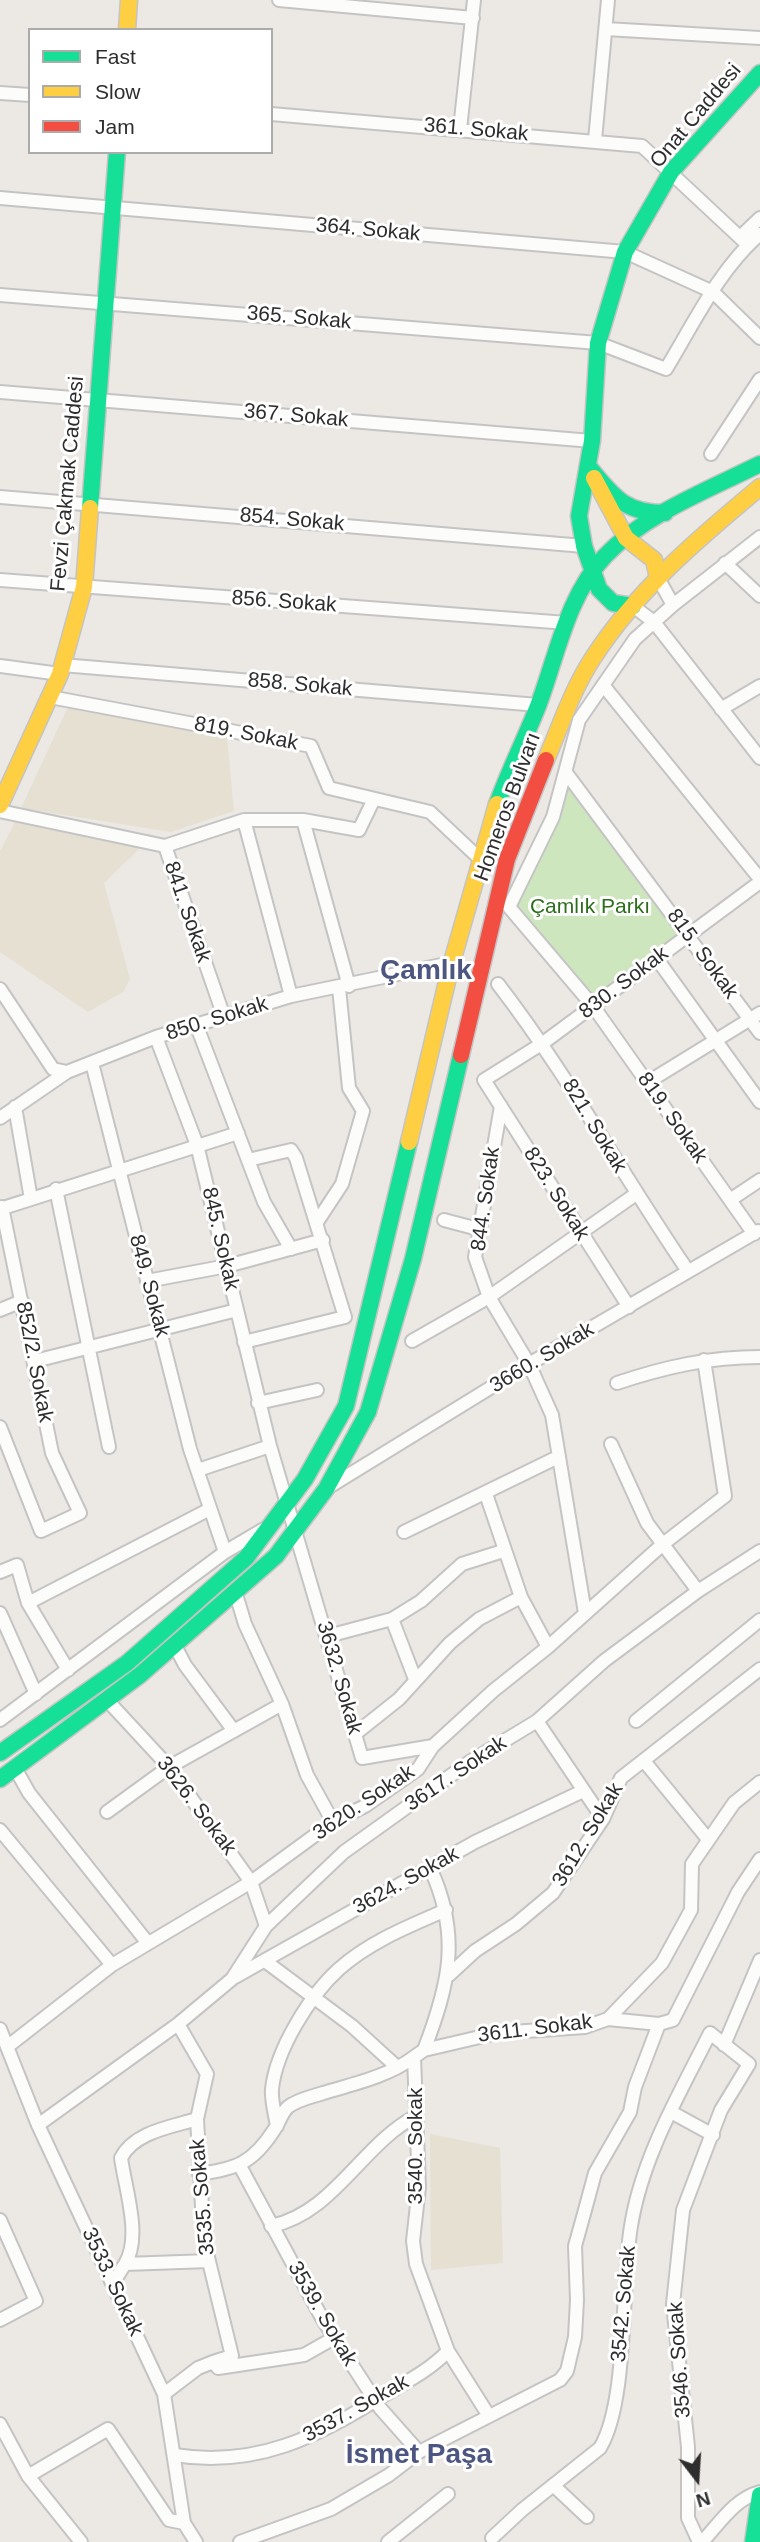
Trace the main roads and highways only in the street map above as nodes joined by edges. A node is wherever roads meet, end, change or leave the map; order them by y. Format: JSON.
{"nodes":[{"id":1,"x":129,"y":0,"type":"edge"},
{"id":2,"x":127,"y":28,"type":"edge"},
{"id":3,"x":760,"y":73,"type":"edge"},
{"id":4,"x":117,"y":154,"type":"edge"},
{"id":5,"x":760,"y":451,"type":"edge"},
{"id":6,"x":760,"y":464,"type":"edge"},
{"id":7,"x":589,"y":466,"type":"junction"},
{"id":8,"x":760,"y":487,"type":"edge"},
{"id":9,"x":701,"y":494,"type":"junction"},
{"id":10,"x":666,"y":513,"type":"junction"},
{"id":11,"x":627,"y":541,"type":"junction"},
{"id":12,"x":593,"y":570,"type":"junction"},
{"id":13,"x":658,"y":578,"type":"junction"},
{"id":14,"x":633,"y":606,"type":"junction"},
{"id":15,"x":579,"y":720,"type":"road end"},
{"id":16,"x":547,"y":757,"type":"junction"},
{"id":17,"x":0,"y":805,"type":"edge"},
{"id":18,"x":509,"y":907,"type":"road end"},
{"id":19,"x":488,"y":940,"type":"junction"},
{"id":20,"x":0,"y":1753,"type":"edge"},
{"id":21,"x":0,"y":1779,"type":"edge"},
{"id":22,"x":760,"y":2494,"type":"edge"},
{"id":23,"x":753,"y":2542,"type":"edge"}],
"edges":[{"from":1,"to":2,"type":"main road"},
{"from":3,"to":7,"type":"main road","name":"Onat Caddesi"},
{"from":4,"to":17,"type":"main road","name":"Fevzi Çakmak Caddesi"},
{"from":5,"to":9,"type":"main road"},
{"from":6,"to":9,"type":"main road"},
{"from":7,"to":10,"type":"main road"},
{"from":7,"to":11,"type":"main road","name":"Onat Caddesi"},
{"from":7,"to":12,"type":"main road","name":"Onat Caddesi"},
{"from":8,"to":13,"type":"main road","name":"Homeros Bulvarı"},
{"from":9,"to":10,"type":"main road"},
{"from":10,"to":11,"type":"main road"},
{"from":11,"to":12,"type":"main road"},
{"from":11,"to":13,"type":"main road","name":"Onat Caddesi"},
{"from":12,"to":14,"type":"main road","name":"Onat Caddesi"},
{"from":12,"to":20,"type":"main road","name":"Homeros Bulvarı"},
{"from":13,"to":14,"type":"main road","name":"Homeros Bulvarı"},
{"from":14,"to":16,"type":"main road","name":"Homeros Bulvarı"},
{"from":15,"to":16,"type":"main road"},
{"from":16,"to":19,"type":"main road","name":"Homeros Bulvarı"},
{"from":18,"to":19,"type":"main road"},
{"from":19,"to":21,"type":"main road","name":"Homeros Bulvarı"},
{"from":22,"to":23,"type":"main road"}]}
